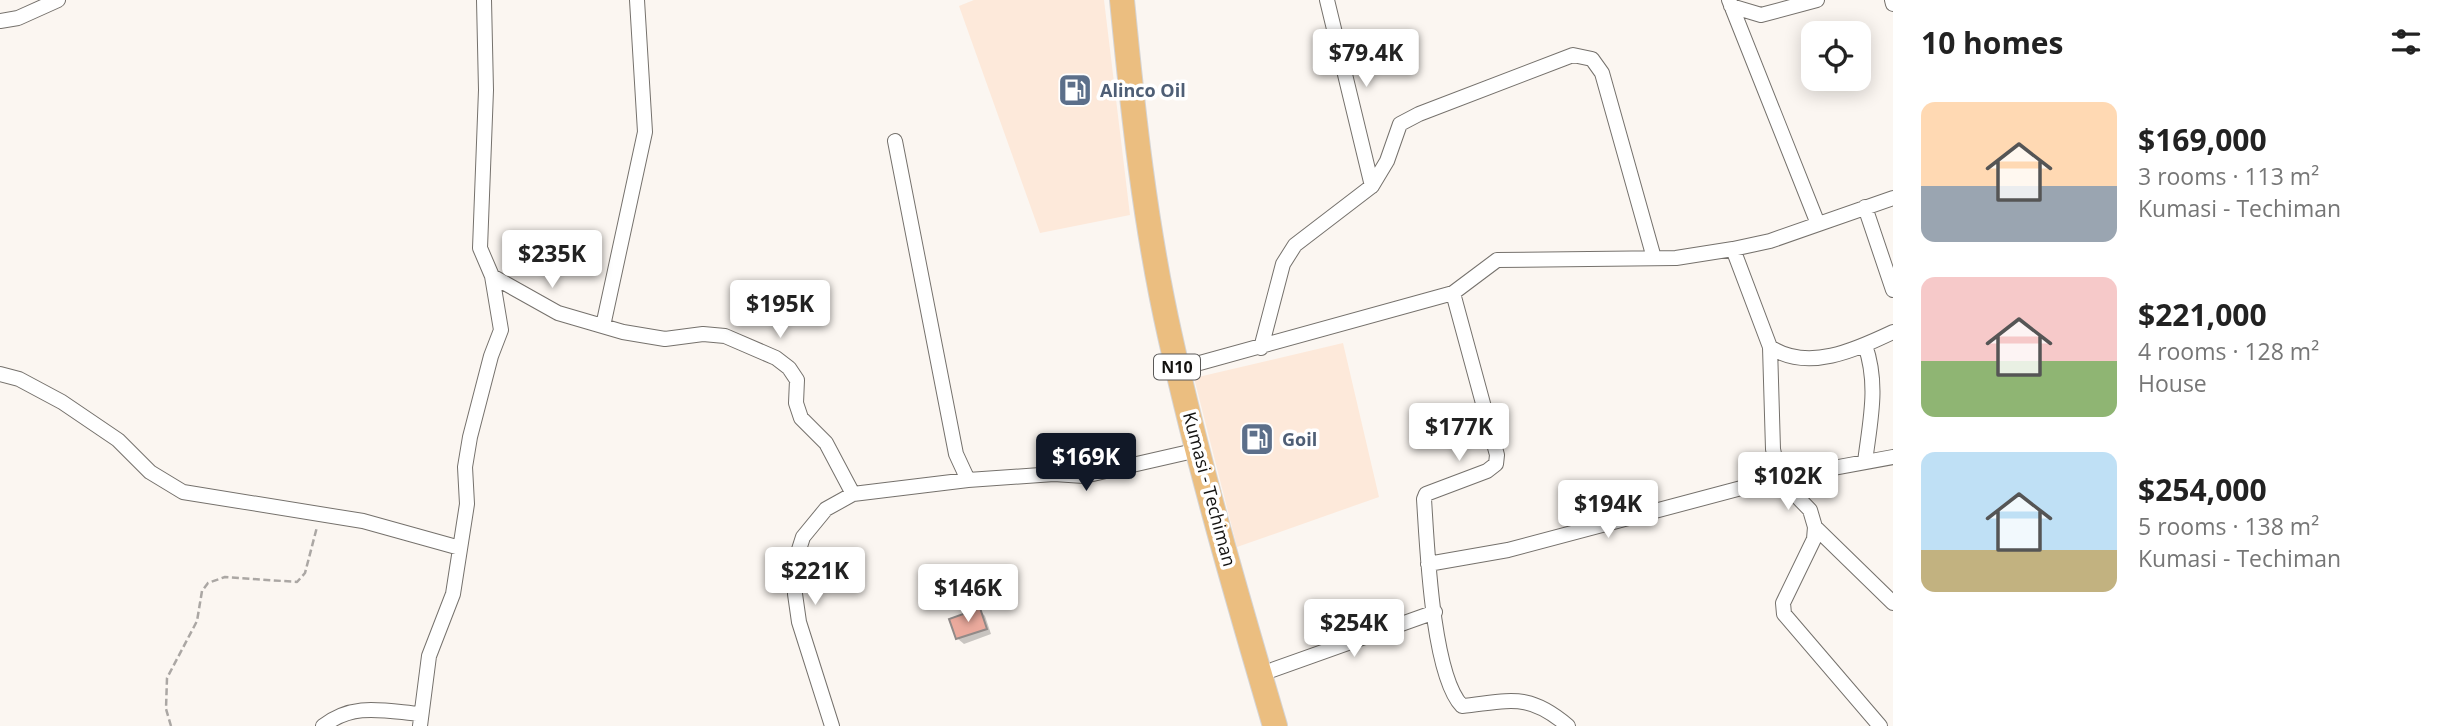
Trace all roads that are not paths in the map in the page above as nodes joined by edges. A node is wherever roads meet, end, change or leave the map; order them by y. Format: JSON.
{"nodes":[{"id":1,"x":58,"y":0,"type":"edge"},
{"id":2,"x":484,"y":0,"type":"edge"},
{"id":3,"x":637,"y":0,"type":"edge"},
{"id":4,"x":1122,"y":0,"type":"edge"},
{"id":5,"x":1327,"y":0,"type":"edge"},
{"id":6,"x":1817,"y":0,"type":"edge"},
{"id":7,"x":1730,"y":3,"type":"edge"},
{"id":8,"x":0,"y":21,"type":"edge"},
{"id":9,"x":895,"y":141,"type":"dead end"},
{"id":10,"x":1372,"y":186,"type":"junction"},
{"id":11,"x":1893,"y":198,"type":"edge"},
{"id":12,"x":1865,"y":207,"type":"junction"},
{"id":13,"x":1818,"y":224,"type":"junction"},
{"id":14,"x":1733,"y":249,"type":"junction"},
{"id":15,"x":1654,"y":258,"type":"junction"},
{"id":16,"x":492,"y":276,"type":"junction"},
{"id":17,"x":1892,"y":282,"type":"edge"},
{"id":18,"x":1453,"y":293,"type":"junction"},
{"id":19,"x":603,"y":326,"type":"junction"},
{"id":20,"x":1893,"y":332,"type":"edge"},
{"id":21,"x":1865,"y":345,"type":"junction"},
{"id":22,"x":1770,"y":346,"type":"junction"},
{"id":23,"x":1261,"y":348,"type":"junction"},
{"id":24,"x":1178,"y":369,"type":"junction"},
{"id":25,"x":0,"y":374,"type":"edge"},
{"id":26,"x":1198,"y":450,"type":"junction"},
{"id":27,"x":1893,"y":457,"type":"edge"},
{"id":28,"x":1865,"y":463,"type":"junction"},
{"id":29,"x":1780,"y":478,"type":"junction"},
{"id":30,"x":968,"y":480,"type":"junction"},
{"id":31,"x":853,"y":494,"type":"junction"},
{"id":32,"x":1815,"y":527,"type":"junction"},
{"id":33,"x":460,"y":548,"type":"junction"},
{"id":34,"x":1428,"y":564,"type":"junction"},
{"id":35,"x":1893,"y":603,"type":"edge"},
{"id":36,"x":1435,"y":612,"type":"junction"},
{"id":37,"x":1261,"y":674,"type":"junction"},
{"id":38,"x":421,"y":720,"type":"edge"},
{"id":39,"x":323,"y":726,"type":"edge"},
{"id":40,"x":832,"y":726,"type":"edge"},
{"id":41,"x":1275,"y":726,"type":"edge"},
{"id":42,"x":1569,"y":726,"type":"edge"},
{"id":43,"x":1881,"y":726,"type":"edge"}],
"edges":[{"from":1,"to":8,"type":"street"},
{"from":2,"to":16,"type":"street"},
{"from":3,"to":19,"type":"street"},
{"from":4,"to":24,"type":"highway","name":"Kumasi - Techiman","number":"N10"},
{"from":5,"to":10,"type":"street"},
{"from":6,"to":7,"type":"street"},
{"from":7,"to":13,"type":"street"},
{"from":9,"to":30,"type":"street"},
{"from":10,"to":15,"type":"street"},
{"from":10,"to":23,"type":"street"},
{"from":11,"to":12,"type":"street"},
{"from":12,"to":13,"type":"street"},
{"from":12,"to":17,"type":"street"},
{"from":13,"to":14,"type":"street"},
{"from":14,"to":15,"type":"street"},
{"from":14,"to":22,"type":"street"},
{"from":15,"to":18,"type":"street"},
{"from":16,"to":19,"type":"street"},
{"from":16,"to":33,"type":"street"},
{"from":18,"to":23,"type":"street"},
{"from":18,"to":34,"type":"street"},
{"from":19,"to":31,"type":"street"},
{"from":20,"to":21,"type":"street"},
{"from":21,"to":22,"type":"street"},
{"from":21,"to":28,"type":"street"},
{"from":22,"to":29,"type":"street"},
{"from":23,"to":24,"type":"street"},
{"from":24,"to":26,"type":"highway","name":"Kumasi - Techiman","number":"N10"},
{"from":25,"to":33,"type":"street"},
{"from":26,"to":30,"type":"street"},
{"from":26,"to":37,"type":"highway","name":"Kumasi - Techiman","number":"N10"},
{"from":27,"to":28,"type":"street"},
{"from":28,"to":29,"type":"street"},
{"from":29,"to":32,"type":"street"},
{"from":29,"to":34,"type":"street"},
{"from":30,"to":31,"type":"street"},
{"from":31,"to":40,"type":"street"},
{"from":32,"to":35,"type":"street"},
{"from":32,"to":43,"type":"street"},
{"from":33,"to":38,"type":"street"},
{"from":34,"to":36,"type":"street"},
{"from":36,"to":37,"type":"street"},
{"from":36,"to":42,"type":"street"},
{"from":37,"to":41,"type":"highway","name":"Kumasi - Techiman","number":"N10"},
{"from":38,"to":39,"type":"street"}]}
